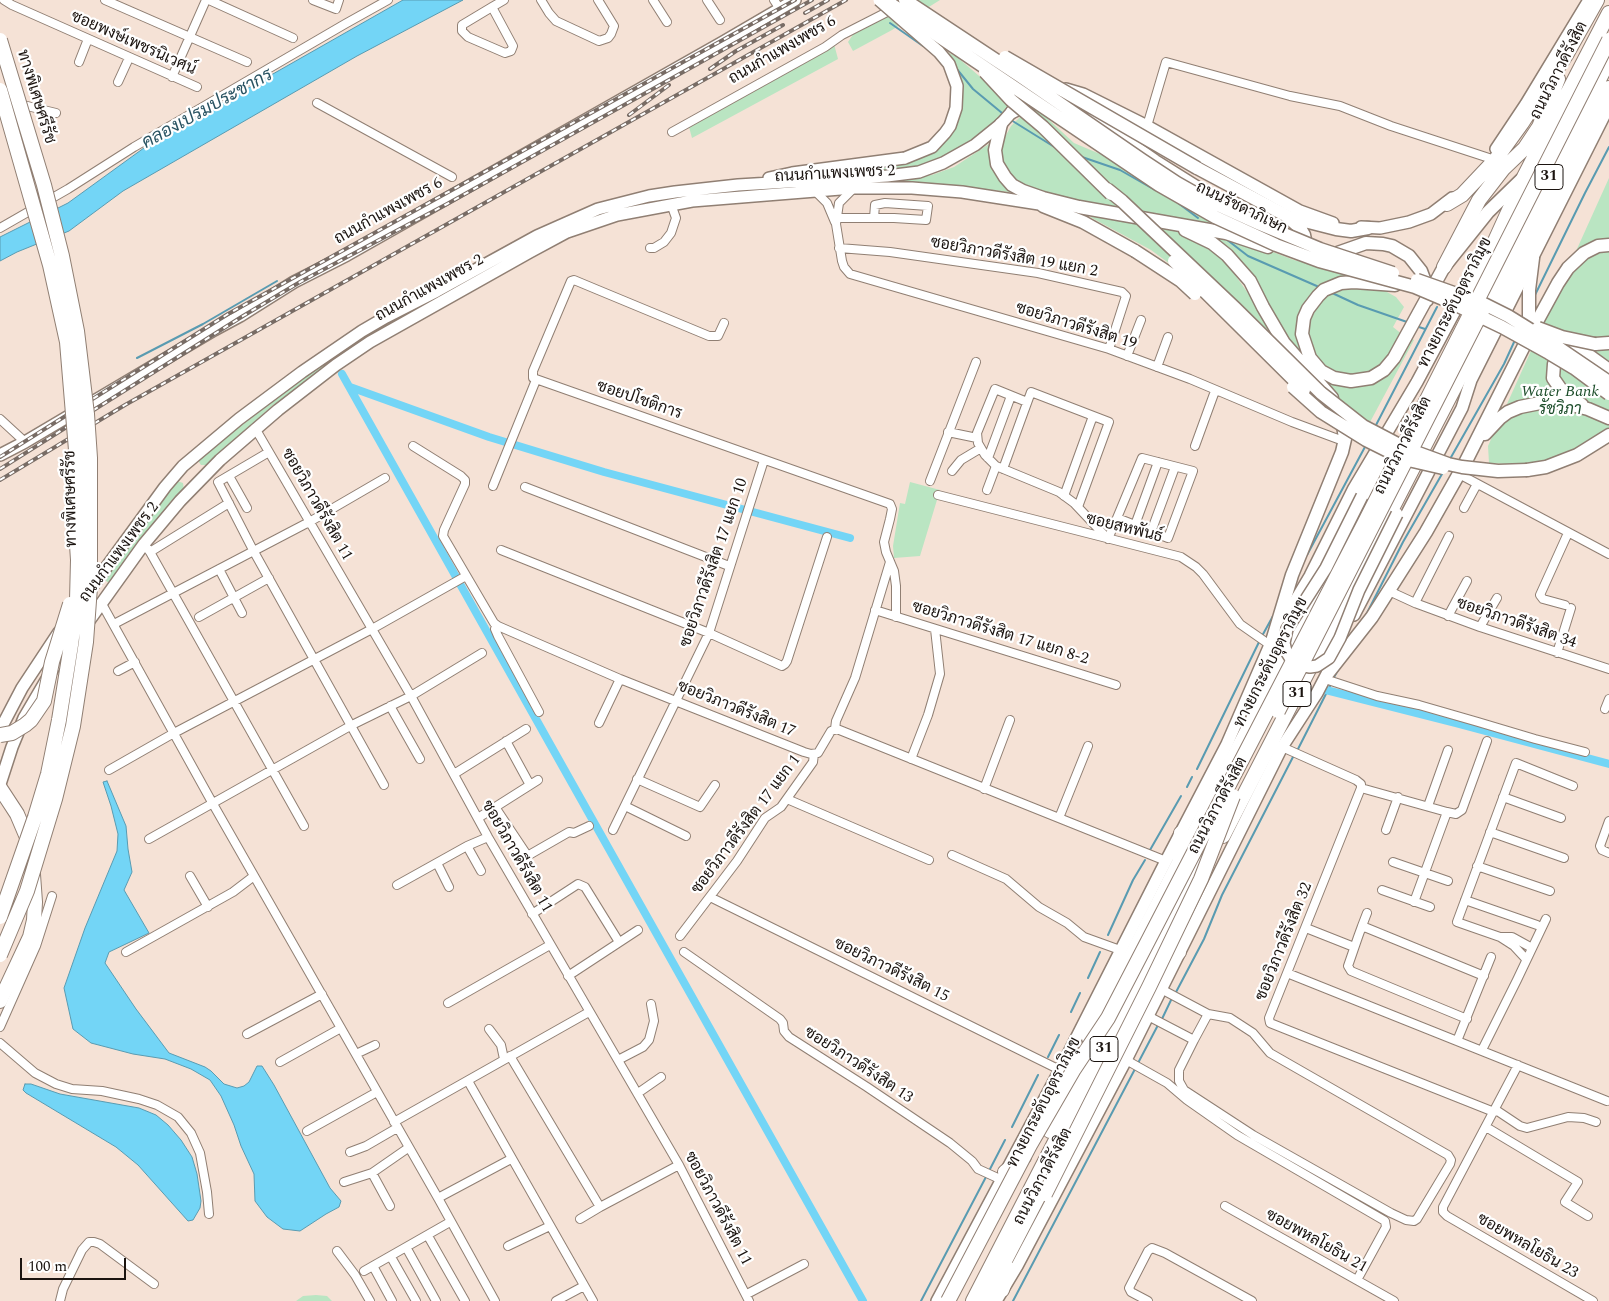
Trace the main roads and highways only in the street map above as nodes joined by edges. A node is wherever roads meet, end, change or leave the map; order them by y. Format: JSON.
{"nodes":[{"id":1,"x":795,"y":0,"type":"edge"},
{"id":2,"x":878,"y":0,"type":"edge"},
{"id":3,"x":885,"y":0,"type":"edge"},
{"id":4,"x":905,"y":0,"type":"edge"},
{"id":5,"x":1589,"y":0,"type":"edge"},
{"id":6,"x":1597,"y":0,"type":"edge"},
{"id":7,"x":777,"y":4,"type":"edge"},
{"id":8,"x":1609,"y":14,"type":"edge"},
{"id":9,"x":941,"y":23,"type":"junction"},
{"id":10,"x":0,"y":40,"type":"edge"},
{"id":11,"x":1609,"y":40,"type":"edge"},
{"id":12,"x":1566,"y":54,"type":"junction"},
{"id":13,"x":969,"y":55,"type":"junction"},
{"id":14,"x":1609,"y":60,"type":"edge"},
{"id":15,"x":1609,"y":88,"type":"edge"},
{"id":16,"x":0,"y":90,"type":"edge"},
{"id":17,"x":1609,"y":106,"type":"edge"},
{"id":18,"x":1012,"y":112,"type":"junction"},
{"id":19,"x":1001,"y":124,"type":"junction"},
{"id":20,"x":1146,"y":126,"type":"joint"},
{"id":21,"x":1526,"y":175,"type":"junction"},
{"id":22,"x":749,"y":185,"type":"junction"},
{"id":23,"x":1107,"y":188,"type":"junction"},
{"id":24,"x":1447,"y":204,"type":"junction"},
{"id":25,"x":1043,"y":206,"type":"junction"},
{"id":26,"x":1079,"y":207,"type":"junction"},
{"id":27,"x":1240,"y":215,"type":"junction"},
{"id":28,"x":1287,"y":216,"type":"junction"},
{"id":29,"x":1172,"y":224,"type":"junction"},
{"id":30,"x":1368,"y":228,"type":"junction"},
{"id":31,"x":1609,"y":245,"type":"edge"},
{"id":32,"x":1271,"y":248,"type":"junction"},
{"id":33,"x":1490,"y":252,"type":"junction"},
{"id":34,"x":1533,"y":258,"type":"junction"},
{"id":35,"x":1444,"y":267,"type":"junction"},
{"id":36,"x":1415,"y":287,"type":"junction"},
{"id":37,"x":1427,"y":300,"type":"junction"},
{"id":38,"x":1508,"y":316,"type":"junction"},
{"id":39,"x":1528,"y":338,"type":"junction"},
{"id":40,"x":1609,"y":343,"type":"edge"},
{"id":41,"x":1609,"y":370,"type":"edge"},
{"id":42,"x":1471,"y":380,"type":"junction"},
{"id":43,"x":1417,"y":382,"type":"junction"},
{"id":44,"x":1609,"y":382,"type":"edge"},
{"id":45,"x":1609,"y":394,"type":"edge"},
{"id":46,"x":1588,"y":409,"type":"junction"},
{"id":47,"x":1609,"y":418,"type":"edge"},
{"id":48,"x":1609,"y":435,"type":"edge"},
{"id":49,"x":0,"y":455,"type":"edge"},
{"id":50,"x":1338,"y":465,"type":"junction"},
{"id":51,"x":183,"y":466,"type":"junction"},
{"id":52,"x":1462,"y":468,"type":"junction"},
{"id":53,"x":198,"y":482,"type":"junction"},
{"id":54,"x":76,"y":585,"type":"junction"},
{"id":55,"x":1266,"y":640,"type":"junction"},
{"id":56,"x":1327,"y":676,"type":"junction"},
{"id":57,"x":0,"y":730,"type":"edge"},
{"id":58,"x":0,"y":735,"type":"edge"},
{"id":59,"x":0,"y":786,"type":"edge"},
{"id":60,"x":1233,"y":796,"type":"junction"},
{"id":61,"x":1181,"y":833,"type":"joint"},
{"id":62,"x":1172,"y":863,"type":"junction"},
{"id":63,"x":0,"y":917,"type":"edge"},
{"id":64,"x":1179,"y":952,"type":"junction"},
{"id":65,"x":0,"y":955,"type":"edge"},
{"id":66,"x":1147,"y":983,"type":"junction"},
{"id":67,"x":0,"y":1001,"type":"edge"},
{"id":68,"x":1108,"y":1018,"type":"junction"},
{"id":69,"x":1030,"y":1153,"type":"junction"},
{"id":70,"x":1000,"y":1176,"type":"junction"},
{"id":71,"x":999,"y":1296,"type":"edge"},
{"id":72,"x":937,"y":1301,"type":"edge"},
{"id":73,"x":948,"y":1301,"type":"edge"},
{"id":74,"x":953,"y":1301,"type":"edge"},
{"id":75,"x":963,"y":1301,"type":"edge"},
{"id":76,"x":973,"y":1301,"type":"edge"},
{"id":77,"x":984,"y":1301,"type":"edge"}],
"edges":[{"from":1,"to":7,"type":"main road","name":"ถนนกำแพงเพชร 6"},
{"from":2,"to":22,"type":"main road","bridge":true},
{"from":3,"to":13,"type":"main road","name":"ถนนรัชดาภิเษก","bridge":true},
{"from":4,"to":9,"type":"main road","name":"ถนนรัชดาภิเษก","bridge":true},
{"from":5,"to":24,"type":"main road","name":"ถนนวิภาวดีรังสิต"},
{"from":6,"to":12,"type":"highway"},
{"from":7,"to":49,"type":"main road","name":"ถนนกำแพงเพชร 6"},
{"from":8,"to":21,"type":"highway","name":"ถนนวิภาวดีรังสิต","number":"31"},
{"from":9,"to":27,"type":"main road","name":"ถนนรัชดาภิเษก","bridge":true},
{"from":9,"to":28,"type":"main road","bridge":true},
{"from":10,"to":65,"type":"highway","name":"ทางพิเศษศรีรัช","bridge":true},
{"from":11,"to":68,"type":"highway","name":"ทางยกระดับอุตราภิมุข","number":"31","bridge":true},
{"from":12,"to":24,"type":"highway"},
{"from":12,"to":35,"type":"highway"},
{"from":13,"to":23,"type":"main road","bridge":true},
{"from":13,"to":36,"type":"main road","name":"ถนนรัชดาภิเษก","bridge":true},
{"from":14,"to":60,"type":"highway","name":"ทางยกระดับอุตราภิมุข","number":"31","bridge":true},
{"from":15,"to":66,"type":"highway","name":"ถนนวิภาวดีรังสิต","number":"31"},
{"from":16,"to":54,"type":"highway","name":"ทางพิเศษศรีรัช","bridge":true},
{"from":17,"to":34,"type":"main road","name":"ถนนวิภาวดีรังสิต","number":"31"},
{"from":18,"to":19,"type":"main road","name":"ถนนกำแพงเพชร 2"},
{"from":18,"to":20,"type":"main road","name":"ถนนกำแพงเพชร 2"},
{"from":18,"to":27,"type":"main road","bridge":true},
{"from":19,"to":22,"type":"main road","name":"ถนนกำแพงเพชร 2"},
{"from":19,"to":26,"type":"main road"},
{"from":20,"to":30,"type":"main road","name":"ถนนวิภาวดีรังสิต"},
{"from":21,"to":33,"type":"highway","name":"ถนนวิภาวดีรังสิต","number":"31"},
{"from":21,"to":35,"type":"main road"},
{"from":22,"to":51,"type":"main road","name":"ถนนกำแพงเพชร 2"},
{"from":23,"to":50,"type":"main road","bridge":true},
{"from":23,"to":52,"type":"main road","bridge":true},
{"from":24,"to":30,"type":"main road","name":"ถนนวิภาวดีรังสิต"},
{"from":25,"to":26,"type":"main road","name":"ถนนกำแพงเพชร 2"},
{"from":25,"to":52,"type":"main road","bridge":true},
{"from":25,"to":53,"type":"main road","name":"ถนนกำแพงเพชร 2"},
{"from":26,"to":29,"type":"main road"},
{"from":27,"to":38,"type":"main road","name":"ถนนรัชดาภิเษก","bridge":true},
{"from":28,"to":30,"type":"main road"},
{"from":28,"to":32,"type":"main road"},
{"from":29,"to":32,"type":"main road"},
{"from":29,"to":50,"type":"main road"},
{"from":31,"to":39,"type":"main road"},
{"from":32,"to":37,"type":"main road"},
{"from":33,"to":43,"type":"main road","name":"ถนนวิภาวดีรังสิต","number":"31"},
{"from":33,"to":62,"type":"highway","name":"ถนนวิภาวดีรังสิต","number":"31"},
{"from":34,"to":39,"type":"main road"},
{"from":34,"to":42,"type":"main road","name":"ถนนวิภาวดีรังสิต","number":"31"},
{"from":35,"to":37,"type":"main road"},
{"from":36,"to":37,"type":"main road","bridge":true},
{"from":36,"to":45,"type":"main road","name":"ถนนรัชดาภิเษก","bridge":true},
{"from":38,"to":40,"type":"main road","bridge":true},
{"from":38,"to":44,"type":"main road","name":"ถนนรัชดาภิเษก","bridge":true},
{"from":39,"to":52,"type":"main road"},
{"from":41,"to":46,"type":"main road"},
{"from":42,"to":43,"type":"main road","bridge":true},
{"from":42,"to":56,"type":"main road","name":"ถนนวิภาวดีรังสิต","number":"31"},
{"from":43,"to":55,"type":"main road","name":"ถนนวิภาวดีรังสิต","number":"31"},
{"from":46,"to":47,"type":"main road"},
{"from":46,"to":52,"type":"main road"},
{"from":48,"to":52,"type":"main road","bridge":true},
{"from":50,"to":55,"type":"main road"},
{"from":51,"to":53,"type":"main road"},
{"from":51,"to":57,"type":"main road","name":"ถนนกำแพงเพชร 2"},
{"from":52,"to":56,"type":"main road"},
{"from":53,"to":59,"type":"main road","name":"ถนนกำแพงเพชร 2"},
{"from":54,"to":58,"type":"highway","bridge":true},
{"from":54,"to":63,"type":"highway","name":"ทางพิเศษศรีรัช","bridge":true},
{"from":55,"to":61,"type":"main road","name":"ถนนวิภาวดีรังสิต","number":"31"},
{"from":56,"to":64,"type":"main road","name":"ถนนวิภาวดีรังสิต","number":"31"},
{"from":59,"to":67,"type":"highway","bridge":true},
{"from":60,"to":71,"type":"highway","bridge":true},
{"from":60,"to":76,"type":"highway","name":"ทางยกระดับอุตราภิมุข","number":"31","bridge":true},
{"from":61,"to":62,"type":"highway"},
{"from":62,"to":69,"type":"highway","name":"ถนนวิภาวดีรังสิต","number":"31"},
{"from":62,"to":70,"type":"main road","name":"ถนนวิภาวดีรังสิต","number":"31"},
{"from":64,"to":66,"type":"highway"},
{"from":64,"to":71,"type":"main road","name":"ถนนวิภาวดีรังสิต","number":"31"},
{"from":66,"to":77,"type":"highway","name":"ถนนวิภาวดีรังสิต","number":"31"},
{"from":68,"to":73,"type":"highway","bridge":true},
{"from":68,"to":75,"type":"highway","name":"ทางยกระดับอุตราภิมุข","number":"31","bridge":true},
{"from":69,"to":70,"type":"highway"},
{"from":69,"to":74,"type":"highway","name":"ถนนวิภาวดีรังสิต","number":"31"},
{"from":70,"to":72,"type":"main road","name":"ถนนวิภาวดีรังสิต","number":"31"}]}
